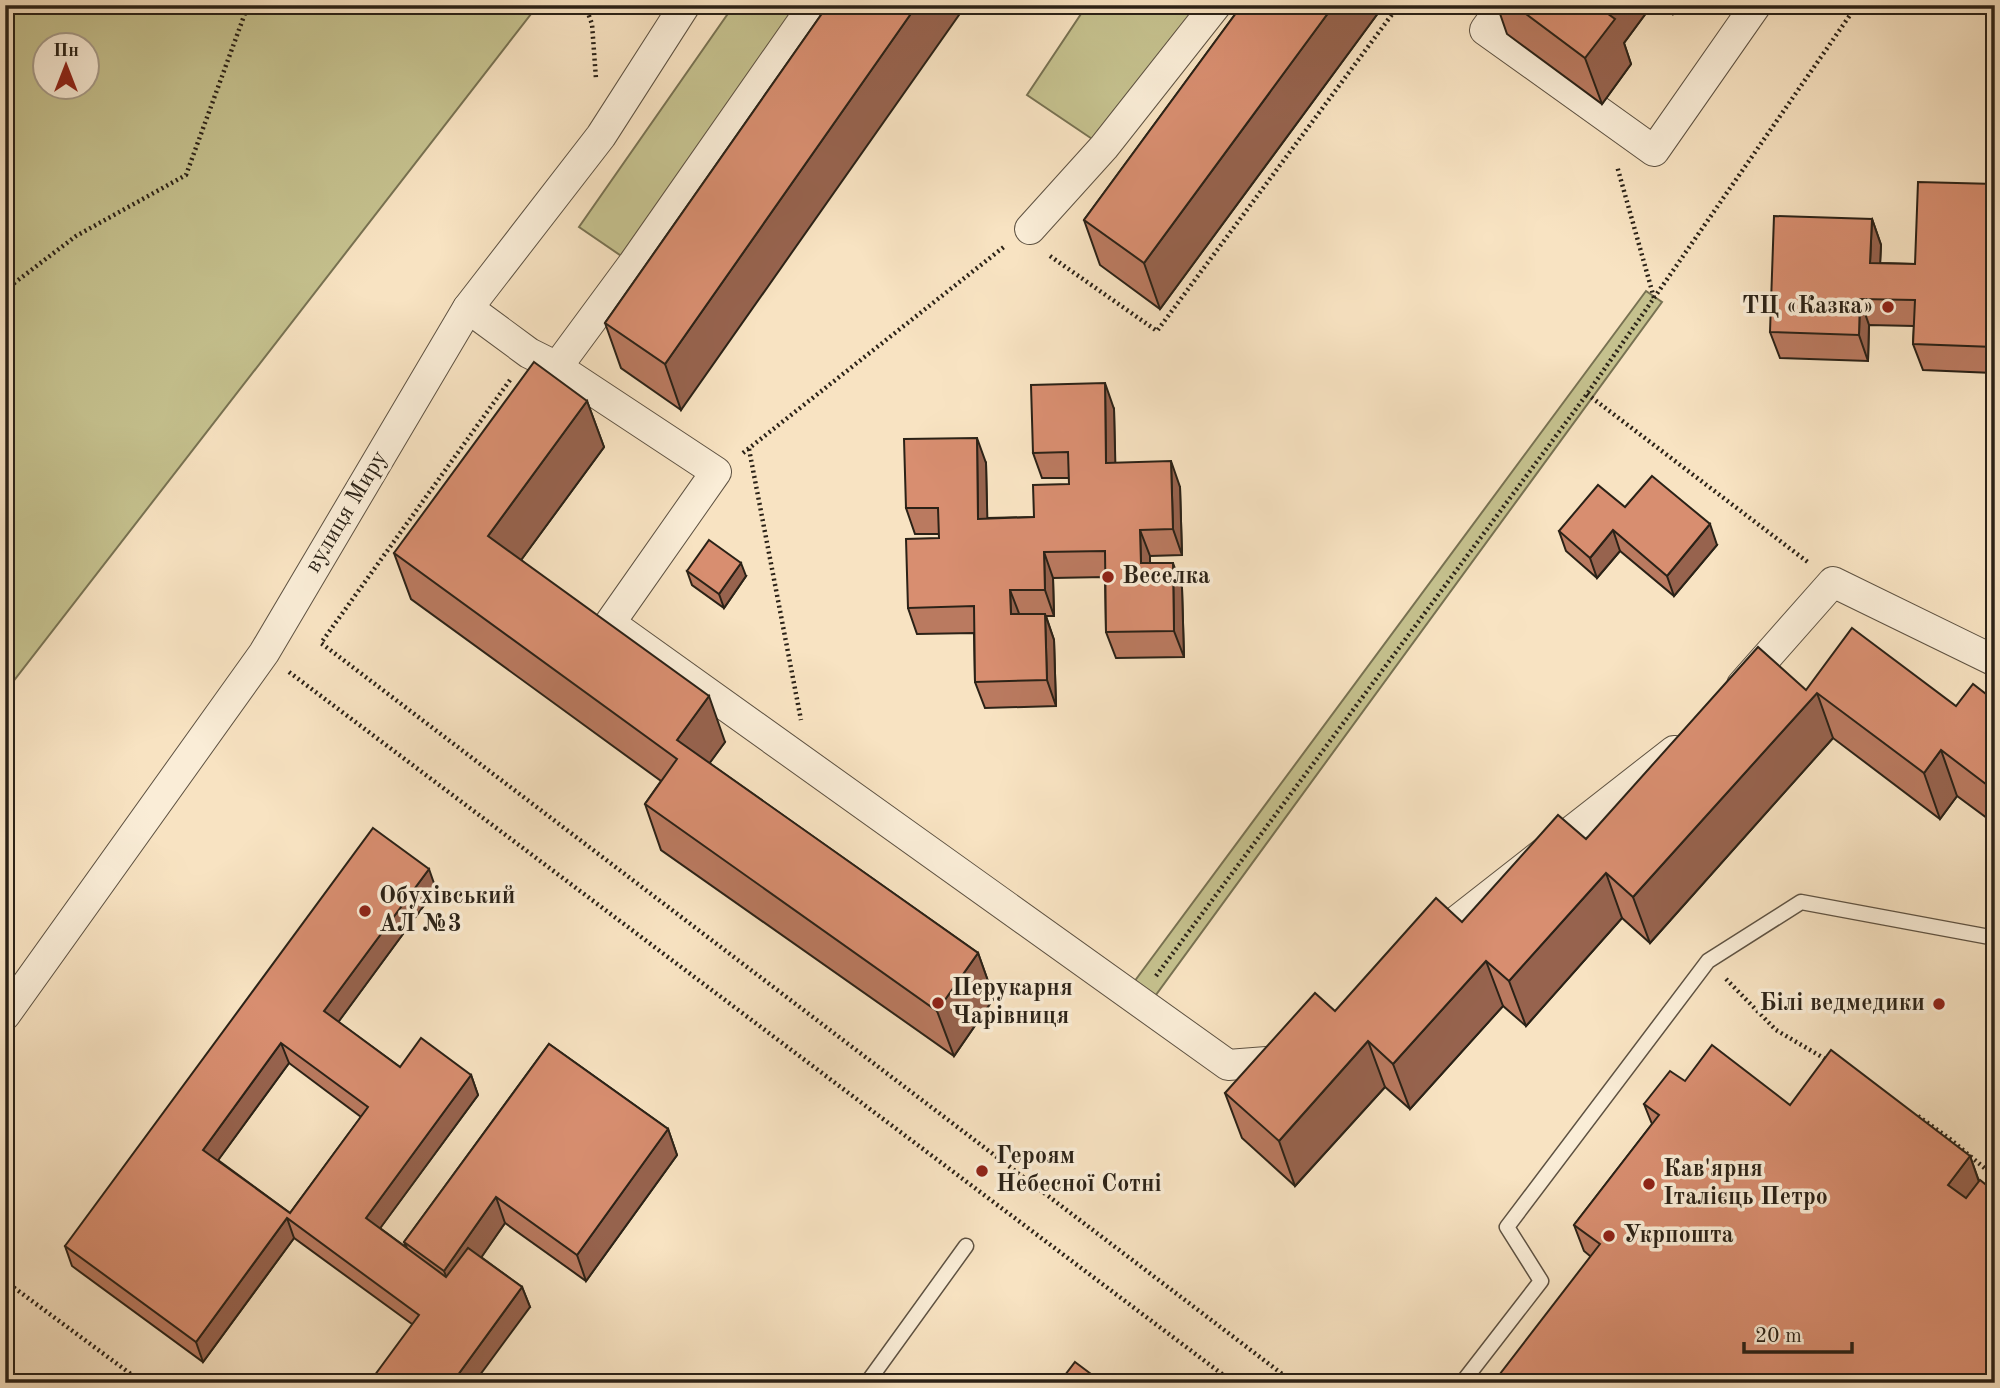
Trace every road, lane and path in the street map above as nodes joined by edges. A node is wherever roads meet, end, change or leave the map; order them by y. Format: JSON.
{"nodes":[{"id":1,"x":248,"y":5,"type":"edge"},
{"id":2,"x":585,"y":5,"type":"edge"},
{"id":3,"x":685,"y":5,"type":"edge"},
{"id":4,"x":814,"y":5,"type":"edge"},
{"id":5,"x":1216,"y":5,"type":"edge"},
{"id":6,"x":1399,"y":5,"type":"edge"},
{"id":7,"x":1503,"y":5,"type":"edge"},
{"id":8,"x":1756,"y":5,"type":"edge"},
{"id":9,"x":1857,"y":5,"type":"edge"},
{"id":10,"x":1603,"y":114,"type":"junction"},
{"id":11,"x":601,"y":136,"type":"junction"},
{"id":12,"x":1030,"y":229,"type":"junction"},
{"id":13,"x":5,"y":290,"type":"edge"},
{"id":14,"x":1654,"y":298,"type":"junction"},
{"id":15,"x":468,"y":308,"type":"junction"},
{"id":16,"x":529,"y":353,"type":"junction"},
{"id":17,"x":557,"y":367,"type":"junction"},
{"id":18,"x":1587,"y":394,"type":"junction"},
{"id":19,"x":749,"y":449,"type":"junction"},
{"id":20,"x":716,"y":472,"type":"junction"},
{"id":21,"x":1833,"y":582,"type":"junction"},
{"id":22,"x":264,"y":653,"type":"junction"},
{"id":23,"x":1995,"y":660,"type":"edge"},
{"id":24,"x":1720,"y":709,"type":"edge"},
{"id":25,"x":1692,"y":737,"type":"edge"},
{"id":26,"x":811,"y":767,"type":"junction"},
{"id":27,"x":1995,"y":938,"type":"edge"},
{"id":28,"x":1409,"y":959,"type":"edge"},
{"id":29,"x":1708,"y":961,"type":"junction"},
{"id":30,"x":1138,"y":1000,"type":"junction"},
{"id":31,"x":5,"y":1015,"type":"edge"},
{"id":32,"x":1311,"y":1035,"type":"edge"},
{"id":33,"x":1832,"y":1063,"type":"edge"},
{"id":34,"x":1910,"y":1111,"type":"edge"},
{"id":35,"x":1995,"y":1177,"type":"edge"},
{"id":36,"x":966,"y":1246,"type":"dead end"},
{"id":37,"x":5,"y":1281,"type":"edge"},
{"id":38,"x":143,"y":1383,"type":"edge"},
{"id":39,"x":867,"y":1383,"type":"edge"},
{"id":40,"x":1234,"y":1383,"type":"edge"},
{"id":41,"x":1294,"y":1383,"type":"edge"},
{"id":42,"x":1462,"y":1383,"type":"edge"}],
"edges":[{"from":1,"to":13,"type":"path"},
{"from":2,"to":11,"type":"path"},
{"from":3,"to":11,"type":"street","name":"вулиця Миру"},
{"from":4,"to":17,"type":"street"},
{"from":5,"to":12,"type":"street"},
{"from":6,"to":12,"type":"path"},
{"from":7,"to":10,"type":"street"},
{"from":8,"to":10,"type":"street"},
{"from":9,"to":14,"type":"path"},
{"from":10,"to":14,"type":"path"},
{"from":11,"to":15,"type":"street","name":"вулиця Миру"},
{"from":12,"to":19,"type":"path"},
{"from":14,"to":18,"type":"path"},
{"from":15,"to":16,"type":"street"},
{"from":15,"to":22,"type":"street","name":"вулиця Миру"},
{"from":16,"to":17,"type":"street"},
{"from":16,"to":41,"type":"path"},
{"from":17,"to":20,"type":"street"},
{"from":18,"to":21,"type":"path"},
{"from":18,"to":30,"type":"path"},
{"from":19,"to":20,"type":"path"},
{"from":19,"to":26,"type":"path"},
{"from":20,"to":26,"type":"street"},
{"from":21,"to":23,"type":"street"},
{"from":21,"to":24,"type":"street"},
{"from":22,"to":31,"type":"street","name":"вулиця Миру"},
{"from":22,"to":40,"type":"path"},
{"from":25,"to":28,"type":"street"},
{"from":26,"to":30,"type":"street"},
{"from":27,"to":29,"type":"lane"},
{"from":29,"to":33,"type":"path"},
{"from":29,"to":42,"type":"lane"},
{"from":30,"to":32,"type":"street"},
{"from":34,"to":35,"type":"path"},
{"from":36,"to":39,"type":"lane"},
{"from":37,"to":38,"type":"path"}]}
